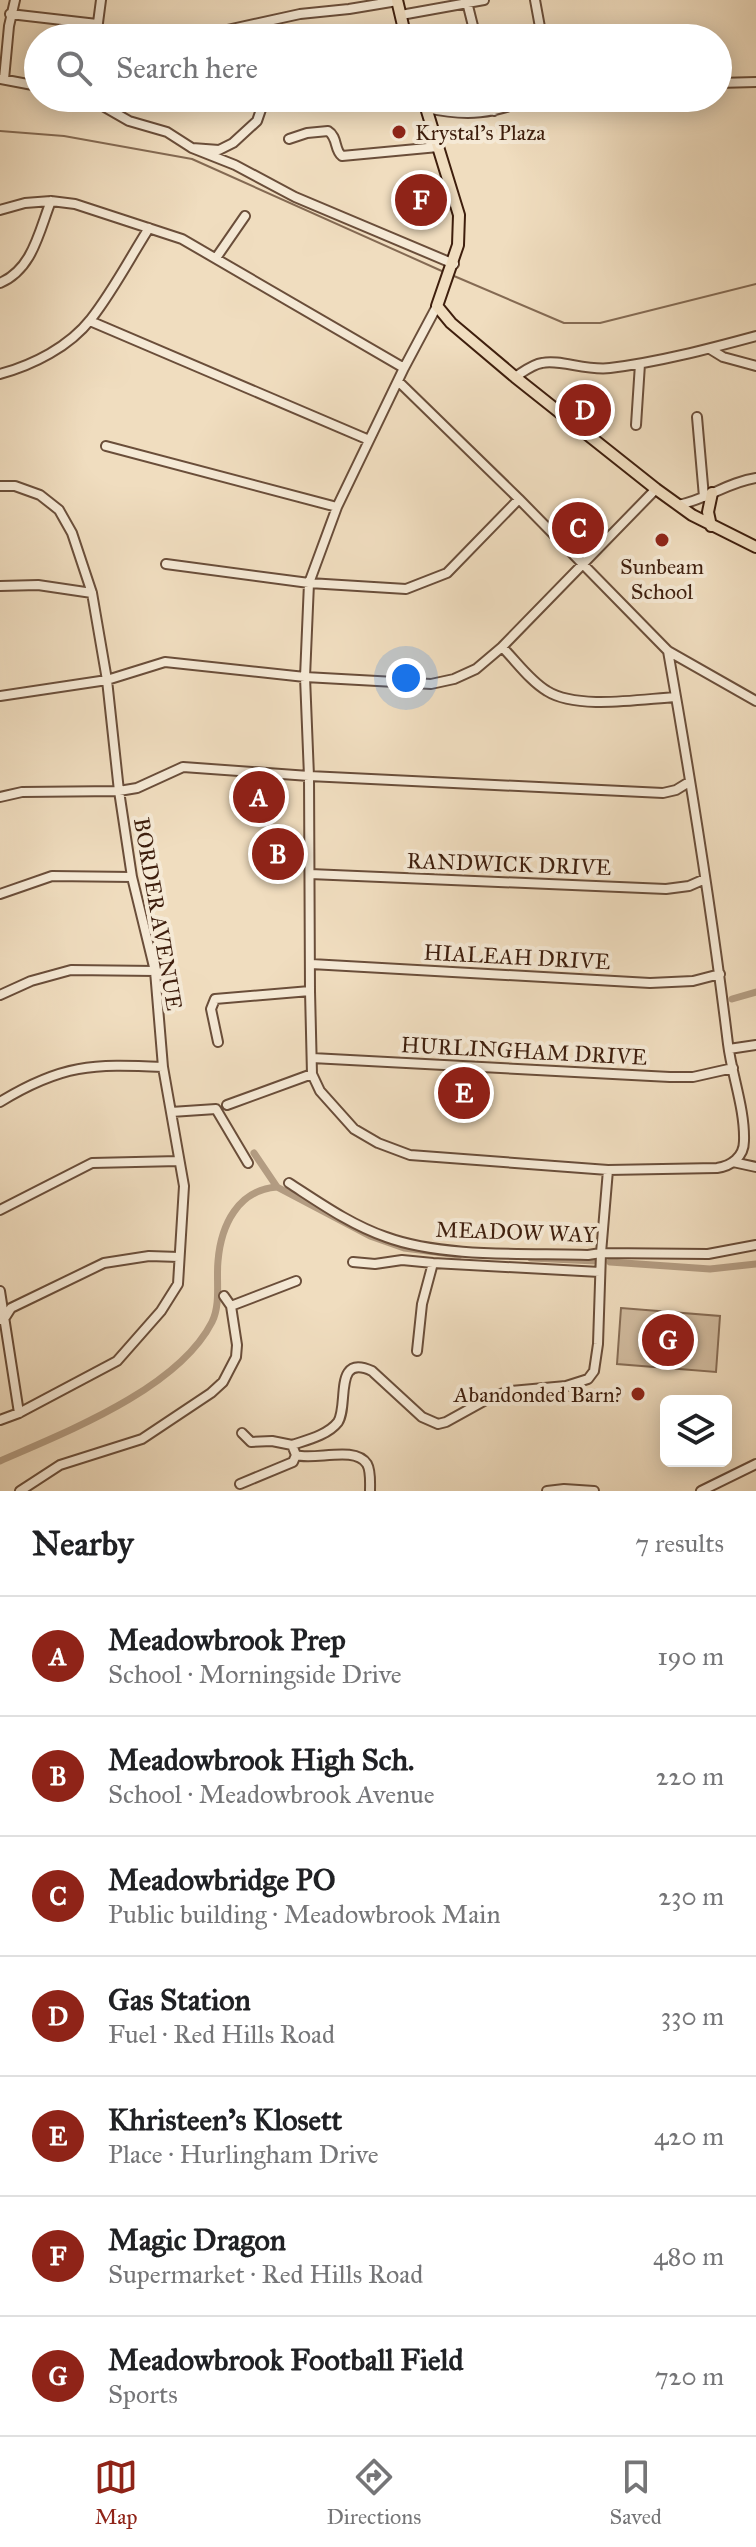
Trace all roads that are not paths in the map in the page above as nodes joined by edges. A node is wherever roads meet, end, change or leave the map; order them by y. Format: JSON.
{"nodes":[{"id":1,"x":15,"y":0,"type":"edge"},
{"id":2,"x":101,"y":0,"type":"edge"},
{"id":3,"x":397,"y":0,"type":"edge"},
{"id":4,"x":484,"y":0,"type":"edge"},
{"id":5,"x":535,"y":0,"type":"edge"},
{"id":6,"x":467,"y":2,"type":"junction"},
{"id":7,"x":10,"y":14,"type":"junction"},
{"id":8,"x":401,"y":15,"type":"junction"},
{"id":9,"x":61,"y":24,"type":"edge"},
{"id":10,"x":98,"y":24,"type":"edge"},
{"id":11,"x":255,"y":24,"type":"edge"},
{"id":12,"x":403,"y":24,"type":"edge"},
{"id":13,"x":472,"y":24,"type":"edge"},
{"id":14,"x":539,"y":24,"type":"edge"},
{"id":15,"x":4,"y":25,"type":"edge"},
{"id":16,"x":2,"y":79,"type":"edge"},
{"id":17,"x":756,"y":82,"type":"edge"},
{"id":18,"x":24,"y":83,"type":"edge"},
{"id":19,"x":732,"y":83,"type":"edge"},
{"id":20,"x":113,"y":112,"type":"edge"},
{"id":21,"x":260,"y":112,"type":"edge"},
{"id":22,"x":428,"y":112,"type":"edge"},
{"id":23,"x":448,"y":112,"type":"edge"},
{"id":24,"x":480,"y":112,"type":"edge"},
{"id":25,"x":289,"y":139,"type":"dead end"},
{"id":26,"x":438,"y":147,"type":"junction"},
{"id":27,"x":192,"y":148,"type":"junction"},
{"id":28,"x":51,"y":201,"type":"junction"},
{"id":29,"x":0,"y":210,"type":"edge"},
{"id":30,"x":245,"y":216,"type":"dead end"},
{"id":31,"x":149,"y":228,"type":"junction"},
{"id":32,"x":216,"y":258,"type":"junction"},
{"id":33,"x":453,"y":264,"type":"junction"},
{"id":34,"x":0,"y":283,"type":"edge"},
{"id":35,"x":437,"y":306,"type":"junction"},
{"id":36,"x":90,"y":321,"type":"junction"},
{"id":37,"x":756,"y":336,"type":"edge"},
{"id":38,"x":710,"y":349,"type":"junction"},
{"id":39,"x":640,"y":364,"type":"junction"},
{"id":40,"x":756,"y":366,"type":"edge"},
{"id":41,"x":404,"y":368,"type":"junction"},
{"id":42,"x":0,"y":374,"type":"edge"},
{"id":43,"x":515,"y":377,"type":"junction"},
{"id":44,"x":398,"y":381,"type":"junction"},
{"id":45,"x":697,"y":417,"type":"dead end"},
{"id":46,"x":636,"y":425,"type":"dead end"},
{"id":47,"x":369,"y":440,"type":"junction"},
{"id":48,"x":106,"y":446,"type":"dead end"},
{"id":49,"x":756,"y":478,"type":"edge"},
{"id":50,"x":0,"y":486,"type":"edge"},
{"id":51,"x":656,"y":489,"type":"junction"},
{"id":52,"x":708,"y":495,"type":"junction"},
{"id":53,"x":519,"y":499,"type":"junction"},
{"id":54,"x":678,"y":505,"type":"junction"},
{"id":55,"x":337,"y":507,"type":"junction"},
{"id":56,"x":711,"y":526,"type":"junction"},
{"id":57,"x":756,"y":547,"type":"edge"},
{"id":58,"x":166,"y":564,"type":"dead end"},
{"id":59,"x":584,"y":564,"type":"junction"},
{"id":60,"x":309,"y":583,"type":"junction"},
{"id":61,"x":0,"y":586,"type":"edge"},
{"id":62,"x":92,"y":593,"type":"junction"},
{"id":63,"x":502,"y":647,"type":"junction"},
{"id":64,"x":668,"y":651,"type":"junction"},
{"id":65,"x":305,"y":677,"type":"junction"},
{"id":66,"x":107,"y":680,"type":"junction"},
{"id":67,"x":0,"y":696,"type":"edge"},
{"id":68,"x":676,"y":697,"type":"junction"},
{"id":69,"x":756,"y":701,"type":"edge"},
{"id":70,"x":309,"y":776,"type":"junction"},
{"id":71,"x":689,"y":782,"type":"junction"},
{"id":72,"x":119,"y":791,"type":"junction"},
{"id":73,"x":0,"y":797,"type":"edge"},
{"id":74,"x":310,"y":874,"type":"junction"},
{"id":75,"x":132,"y":877,"type":"junction"},
{"id":76,"x":705,"y":879,"type":"junction"},
{"id":77,"x":0,"y":894,"type":"edge"},
{"id":78,"x":311,"y":964,"type":"junction"},
{"id":79,"x":155,"y":971,"type":"junction"},
{"id":80,"x":720,"y":974,"type":"junction"},
{"id":81,"x":310,"y":991,"type":"junction"},
{"id":82,"x":0,"y":995,"type":"edge"},
{"id":83,"x":218,"y":1042,"type":"dead end"},
{"id":84,"x":756,"y":1045,"type":"edge"},
{"id":85,"x":729,"y":1049,"type":"junction"},
{"id":86,"x":312,"y":1058,"type":"junction"},
{"id":87,"x":163,"y":1067,"type":"junction"},
{"id":88,"x":733,"y":1068,"type":"junction"},
{"id":89,"x":312,"y":1074,"type":"junction"},
{"id":90,"x":0,"y":1102,"type":"edge"},
{"id":91,"x":227,"y":1105,"type":"dead end"},
{"id":92,"x":171,"y":1112,"type":"junction"},
{"id":93,"x":179,"y":1161,"type":"junction"},
{"id":94,"x":733,"y":1162,"type":"junction"},
{"id":95,"x":248,"y":1163,"type":"dead end"},
{"id":96,"x":756,"y":1167,"type":"edge"},
{"id":97,"x":608,"y":1170,"type":"junction"},
{"id":98,"x":289,"y":1183,"type":"dead end"},
{"id":99,"x":0,"y":1210,"type":"edge"},
{"id":100,"x":756,"y":1245,"type":"edge"},
{"id":101,"x":601,"y":1253,"type":"junction"},
{"id":102,"x":179,"y":1257,"type":"junction"},
{"id":103,"x":353,"y":1262,"type":"dead end"},
{"id":104,"x":433,"y":1263,"type":"junction"},
{"id":105,"x":600,"y":1272,"type":"junction"},
{"id":106,"x":296,"y":1281,"type":"dead end"},
{"id":107,"x":0,"y":1291,"type":"edge"},
{"id":108,"x":224,"y":1296,"type":"dead end"},
{"id":109,"x":231,"y":1306,"type":"junction"},
{"id":110,"x":2,"y":1319,"type":"edge"},
{"id":111,"x":417,"y":1351,"type":"dead end"},
{"id":112,"x":19,"y":1413,"type":"junction"},
{"id":113,"x":0,"y":1420,"type":"edge"},
{"id":114,"x":242,"y":1433,"type":"dead end"},
{"id":115,"x":292,"y":1445,"type":"junction"},
{"id":116,"x":296,"y":1455,"type":"junction"},
{"id":117,"x":756,"y":1464,"type":"edge"},
{"id":118,"x":240,"y":1484,"type":"dead end"},
{"id":119,"x":20,"y":1491,"type":"edge"},
{"id":120,"x":370,"y":1491,"type":"edge"},
{"id":121,"x":547,"y":1491,"type":"edge"},
{"id":122,"x":594,"y":1491,"type":"edge"},
{"id":123,"x":701,"y":1491,"type":"edge"}],
"edges":[{"from":1,"to":7,"type":"street"},
{"from":2,"to":10,"type":"street"},
{"from":3,"to":8,"type":"main road"},
{"from":3,"to":11,"type":"street"},
{"from":4,"to":6,"type":"street"},
{"from":5,"to":14,"type":"street"},
{"from":6,"to":8,"type":"street"},
{"from":6,"to":13,"type":"street"},
{"from":7,"to":9,"type":"street"},
{"from":7,"to":15,"type":"street"},
{"from":8,"to":12,"type":"main road"},
{"from":15,"to":16,"type":"street"},
{"from":16,"to":18,"type":"street"},
{"from":17,"to":19,"type":"street"},
{"from":20,"to":27,"type":"street"},
{"from":21,"to":27,"type":"street"},
{"from":22,"to":26,"type":"main road"},
{"from":23,"to":24,"type":"street"},
{"from":25,"to":26,"type":"street"},
{"from":26,"to":33,"type":"main road"},
{"from":27,"to":33,"type":"street"},
{"from":28,"to":29,"type":"street"},
{"from":28,"to":31,"type":"street"},
{"from":28,"to":34,"type":"street"},
{"from":30,"to":32,"type":"street"},
{"from":31,"to":32,"type":"street"},
{"from":31,"to":36,"type":"street"},
{"from":32,"to":41,"type":"street"},
{"from":33,"to":35,"type":"main road"},
{"from":35,"to":41,"type":"street"},
{"from":35,"to":43,"type":"main road"},
{"from":36,"to":42,"type":"street"},
{"from":36,"to":47,"type":"street"},
{"from":37,"to":38,"type":"street"},
{"from":38,"to":39,"type":"street"},
{"from":38,"to":40,"type":"street"},
{"from":39,"to":43,"type":"street"},
{"from":39,"to":46,"type":"street"},
{"from":41,"to":44,"type":"street"},
{"from":43,"to":51,"type":"main road"},
{"from":44,"to":47,"type":"street"},
{"from":44,"to":53,"type":"street"},
{"from":45,"to":52,"type":"street"},
{"from":47,"to":55,"type":"street"},
{"from":48,"to":55,"type":"street"},
{"from":49,"to":52,"type":"street"},
{"from":50,"to":62,"type":"street","name":"BORDER AVENUE"},
{"from":51,"to":54,"type":"main road"},
{"from":51,"to":59,"type":"street"},
{"from":52,"to":54,"type":"street"},
{"from":52,"to":56,"type":"main road"},
{"from":53,"to":59,"type":"street"},
{"from":53,"to":60,"type":"street"},
{"from":54,"to":56,"type":"main road"},
{"from":55,"to":60,"type":"street"},
{"from":56,"to":57,"type":"main road"},
{"from":58,"to":60,"type":"street"},
{"from":59,"to":63,"type":"street"},
{"from":59,"to":64,"type":"street"},
{"from":60,"to":65,"type":"street"},
{"from":61,"to":62,"type":"street"},
{"from":62,"to":66,"type":"street","name":"BORDER AVENUE"},
{"from":63,"to":65,"type":"street"},
{"from":63,"to":68,"type":"street"},
{"from":64,"to":68,"type":"street"},
{"from":64,"to":69,"type":"street"},
{"from":65,"to":66,"type":"street"},
{"from":65,"to":70,"type":"street"},
{"from":66,"to":67,"type":"street"},
{"from":66,"to":72,"type":"street","name":"BORDER AVENUE"},
{"from":68,"to":71,"type":"street"},
{"from":70,"to":71,"type":"street"},
{"from":70,"to":72,"type":"street"},
{"from":70,"to":74,"type":"street"},
{"from":71,"to":76,"type":"street"},
{"from":72,"to":73,"type":"street"},
{"from":72,"to":75,"type":"street","name":"BORDER AVENUE"},
{"from":74,"to":76,"type":"street","name":"RANDWICK DRIVE"},
{"from":74,"to":78,"type":"street"},
{"from":75,"to":77,"type":"street"},
{"from":75,"to":79,"type":"street","name":"BORDER AVENUE"},
{"from":76,"to":80,"type":"street"},
{"from":78,"to":80,"type":"street","name":"HIALEAH DRIVE"},
{"from":78,"to":81,"type":"street"},
{"from":79,"to":82,"type":"street"},
{"from":79,"to":87,"type":"street","name":"BORDER AVENUE"},
{"from":80,"to":85,"type":"street"},
{"from":81,"to":83,"type":"street"},
{"from":81,"to":86,"type":"street"},
{"from":84,"to":85,"type":"street"},
{"from":85,"to":88,"type":"street"},
{"from":86,"to":88,"type":"street","name":"HURLINGHAM DRIVE"},
{"from":86,"to":89,"type":"street"},
{"from":87,"to":90,"type":"street"},
{"from":87,"to":92,"type":"street","name":"BORDER AVENUE"},
{"from":88,"to":94,"type":"street"},
{"from":89,"to":91,"type":"street"},
{"from":89,"to":97,"type":"street"},
{"from":92,"to":93,"type":"street","name":"BORDER AVENUE"},
{"from":92,"to":95,"type":"street"},
{"from":93,"to":99,"type":"street"},
{"from":93,"to":102,"type":"street","name":"BORDER AVENUE"},
{"from":94,"to":96,"type":"street"},
{"from":94,"to":97,"type":"street"},
{"from":97,"to":101,"type":"street"},
{"from":98,"to":101,"type":"street","name":"MEADOW WAY"},
{"from":100,"to":101,"type":"street","name":"MEADOW WAY"},
{"from":101,"to":105,"type":"street"},
{"from":102,"to":110,"type":"street"},
{"from":102,"to":112,"type":"street","name":"BORDER AVENUE"},
{"from":103,"to":104,"type":"street"},
{"from":104,"to":105,"type":"street"},
{"from":104,"to":111,"type":"street"},
{"from":105,"to":115,"type":"street"},
{"from":106,"to":109,"type":"street"},
{"from":107,"to":110,"type":"street"},
{"from":108,"to":109,"type":"street"},
{"from":109,"to":119,"type":"street"},
{"from":110,"to":112,"type":"street"},
{"from":112,"to":113,"type":"street","name":"BORDER AVENUE"},
{"from":114,"to":115,"type":"street"},
{"from":115,"to":116,"type":"street"},
{"from":116,"to":118,"type":"street"},
{"from":116,"to":120,"type":"street"},
{"from":117,"to":123,"type":"street"},
{"from":121,"to":122,"type":"street"}]}
